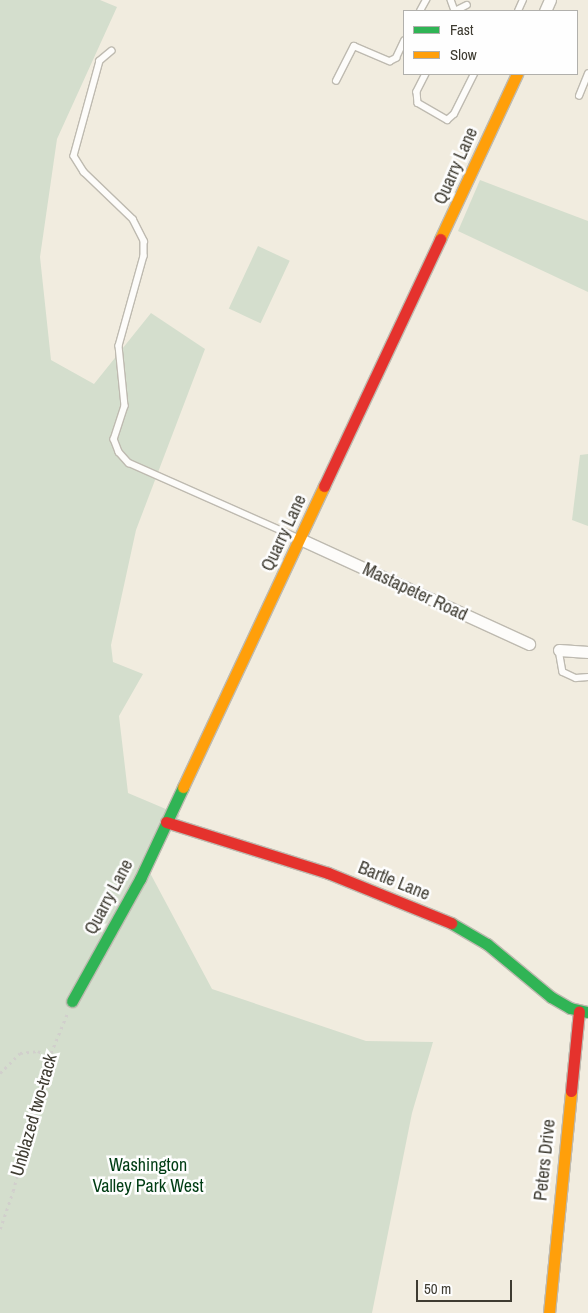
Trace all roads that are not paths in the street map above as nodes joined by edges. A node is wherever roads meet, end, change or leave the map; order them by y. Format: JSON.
{"nodes":[{"id":1,"x":467,"y":5,"type":"dead end"},
{"id":2,"x":457,"y":10,"type":"edge"},
{"id":3,"x":403,"y":43,"type":"edge"},
{"id":4,"x":112,"y":51,"type":"dead end"},
{"id":5,"x":588,"y":74,"type":"edge"},
{"id":6,"x":426,"y":75,"type":"edge"},
{"id":7,"x":474,"y":75,"type":"edge"},
{"id":8,"x":517,"y":75,"type":"edge"},
{"id":9,"x":336,"y":81,"type":"dead end"},
{"id":10,"x":579,"y":96,"type":"dead end"},
{"id":11,"x":300,"y":539,"type":"junction"},
{"id":12,"x":529,"y":644,"type":"dead end"},
{"id":13,"x":559,"y":650,"type":"joint"},
{"id":14,"x":588,"y":652,"type":"edge"},
{"id":15,"x":588,"y":677,"type":"edge"},
{"id":16,"x":166,"y":822,"type":"junction"},
{"id":17,"x":72,"y":1001,"type":"road end"},
{"id":18,"x":583,"y":1011,"type":"edge"},
{"id":19,"x":549,"y":1313,"type":"edge"}],
"edges":[{"from":1,"to":2,"type":"lane"},
{"from":3,"to":9,"type":"lane"},
{"from":4,"to":11,"type":"lane"},
{"from":5,"to":10,"type":"lane"},
{"from":6,"to":7,"type":"lane"},
{"from":8,"to":11,"type":"street","name":"Quarry Lane"},
{"from":11,"to":12,"type":"street","name":"Mastapeter Road"},
{"from":11,"to":16,"type":"street","name":"Quarry Lane"},
{"from":13,"to":14,"type":"street"},
{"from":13,"to":15,"type":"lane"},
{"from":16,"to":17,"type":"street","name":"Quarry Lane"},
{"from":16,"to":18,"type":"street","name":"Bartle Lane"},
{"from":18,"to":19,"type":"street","name":"Peters Drive"}]}
